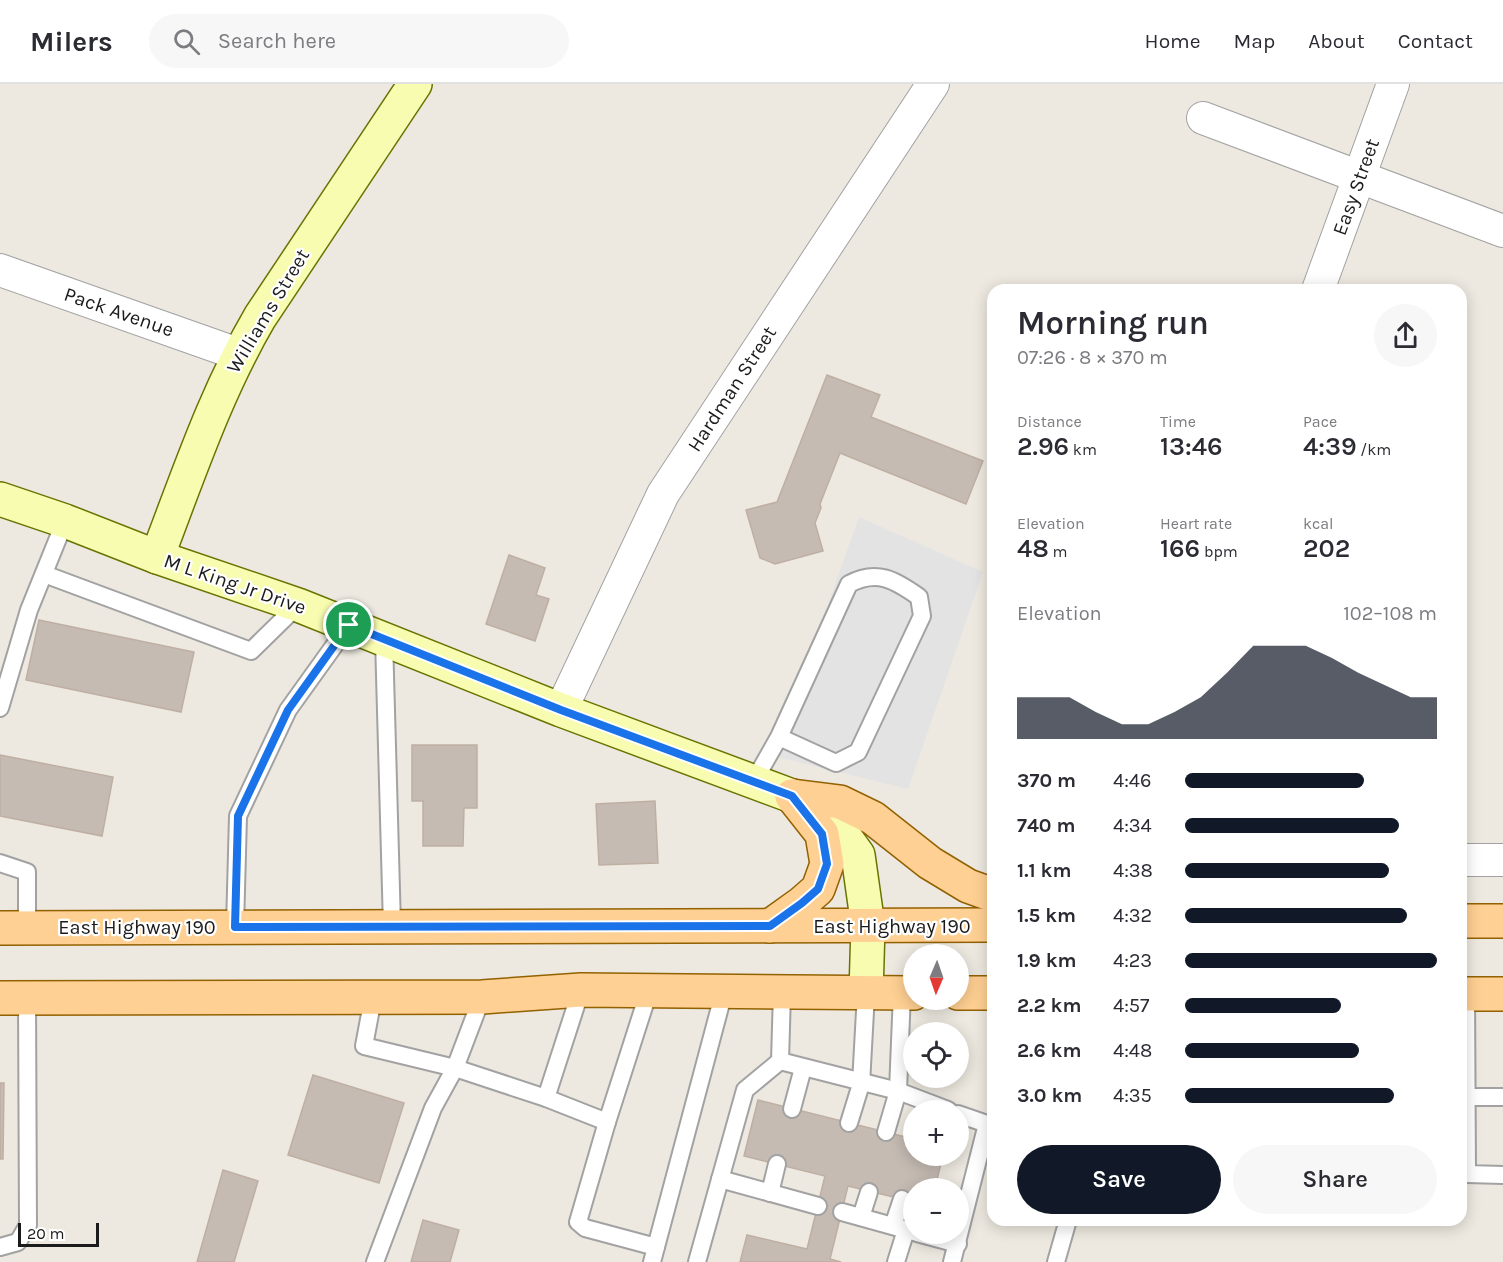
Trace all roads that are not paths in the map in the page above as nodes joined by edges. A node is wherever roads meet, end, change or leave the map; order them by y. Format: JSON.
{"nodes":[{"id":1,"x":415,"y":84,"type":"edge"},
{"id":2,"x":933,"y":84,"type":"edge"},
{"id":3,"x":1393,"y":84,"type":"edge"},
{"id":4,"x":1203,"y":118,"type":"dead end"},
{"id":5,"x":1359,"y":178,"type":"junction"},
{"id":6,"x":1503,"y":231,"type":"edge"},
{"id":7,"x":0,"y":270,"type":"edge"},
{"id":8,"x":1320,"y":284,"type":"edge"},
{"id":9,"x":238,"y":354,"type":"junction"},
{"id":10,"x":0,"y":499,"type":"edge"},
{"id":11,"x":65,"y":520,"type":"junction"},
{"id":12,"x":157,"y":557,"type":"junction"},
{"id":13,"x":44,"y":574,"type":"junction"},
{"id":14,"x":298,"y":604,"type":"junction"},
{"id":15,"x":349,"y":625,"type":"junction"},
{"id":16,"x":384,"y":639,"type":"junction"},
{"id":17,"x":0,"y":708,"type":"edge"},
{"id":18,"x":561,"y":710,"type":"junction"},
{"id":19,"x":779,"y":737,"type":"junction"},
{"id":20,"x":754,"y":781,"type":"junction"},
{"id":21,"x":792,"y":796,"type":"junction"},
{"id":22,"x":1467,"y":860,"type":"edge"},
{"id":23,"x":1503,"y":860,"type":"edge"},
{"id":24,"x":0,"y":863,"type":"edge"},
{"id":25,"x":987,"y":893,"type":"edge"},
{"id":26,"x":1467,"y":921,"type":"edge"},
{"id":27,"x":1503,"y":921,"type":"edge"},
{"id":28,"x":987,"y":925,"type":"edge"},
{"id":29,"x":392,"y":926,"type":"junction"},
{"id":30,"x":770,"y":926,"type":"junction"},
{"id":31,"x":868,"y":926,"type":"junction"},
{"id":32,"x":235,"y":927,"type":"junction"},
{"id":33,"x":13,"y":928,"type":"edge"},
{"id":34,"x":581,"y":990,"type":"junction"},
{"id":35,"x":649,"y":991,"type":"junction"},
{"id":36,"x":724,"y":992,"type":"junction"},
{"id":37,"x":782,"y":993,"type":"junction"},
{"id":38,"x":866,"y":993,"type":"junction"},
{"id":39,"x":903,"y":993,"type":"edge"},
{"id":40,"x":969,"y":993,"type":"edge"},
{"id":41,"x":987,"y":993,"type":"edge"},
{"id":42,"x":1467,"y":994,"type":"edge"},
{"id":43,"x":1503,"y":994,"type":"edge"},
{"id":44,"x":482,"y":997,"type":"junction"},
{"id":45,"x":14,"y":998,"type":"edge"},
{"id":46,"x":373,"y":998,"type":"junction"},
{"id":47,"x":906,"y":1010,"type":"edge"},
{"id":48,"x":780,"y":1062,"type":"junction"},
{"id":49,"x":455,"y":1068,"type":"junction"},
{"id":50,"x":803,"y":1068,"type":"junction"},
{"id":51,"x":861,"y":1084,"type":"junction"},
{"id":52,"x":898,"y":1091,"type":"junction"},
{"id":53,"x":1467,"y":1097,"type":"edge"},
{"id":54,"x":1503,"y":1097,"type":"edge"},
{"id":55,"x":546,"y":1098,"type":"junction"},
{"id":56,"x":915,"y":1100,"type":"edge"},
{"id":57,"x":792,"y":1109,"type":"dead end"},
{"id":58,"x":969,"y":1118,"type":"edge"},
{"id":59,"x":607,"y":1122,"type":"junction"},
{"id":60,"x":849,"y":1123,"type":"dead end"},
{"id":61,"x":886,"y":1132,"type":"dead end"},
{"id":62,"x":777,"y":1164,"type":"dead end"},
{"id":63,"x":1467,"y":1174,"type":"edge"},
{"id":64,"x":1503,"y":1175,"type":"edge"},
{"id":65,"x":720,"y":1179,"type":"junction"},
{"id":66,"x":869,"y":1192,"type":"dead end"},
{"id":67,"x":770,"y":1193,"type":"junction"},
{"id":68,"x":969,"y":1198,"type":"edge"},
{"id":69,"x":902,"y":1199,"type":"dead end"},
{"id":70,"x":903,"y":1204,"type":"edge"},
{"id":71,"x":818,"y":1206,"type":"dead end"},
{"id":72,"x":842,"y":1212,"type":"dead end"},
{"id":73,"x":861,"y":1218,"type":"junction"},
{"id":74,"x":1066,"y":1226,"type":"edge"},
{"id":75,"x":903,"y":1229,"type":"edge"},
{"id":76,"x":903,"y":1243,"type":"edge"},
{"id":77,"x":958,"y":1244,"type":"edge"},
{"id":78,"x":0,"y":1247,"type":"edge"},
{"id":79,"x":654,"y":1255,"type":"edge"},
{"id":80,"x":375,"y":1262,"type":"edge"},
{"id":81,"x":698,"y":1262,"type":"edge"},
{"id":82,"x":896,"y":1262,"type":"edge"},
{"id":83,"x":952,"y":1262,"type":"edge"},
{"id":84,"x":1056,"y":1262,"type":"edge"}],
"edges":[{"from":1,"to":9,"type":"street","name":"Williams Street"},
{"from":2,"to":18,"type":"street","name":"Hardman Street"},
{"from":3,"to":5,"type":"street","name":"Easy Street"},
{"from":4,"to":5,"type":"street"},
{"from":5,"to":6,"type":"street"},
{"from":5,"to":8,"type":"street","name":"Easy Street"},
{"from":7,"to":9,"type":"street","name":"Pack Avenue"},
{"from":9,"to":12,"type":"street","name":"Williams Street"},
{"from":10,"to":11,"type":"street","name":"M L King Jr Drive"},
{"from":11,"to":12,"type":"street","name":"M L King Jr Drive"},
{"from":11,"to":13,"type":"lane"},
{"from":12,"to":14,"type":"street","name":"M L King Jr Drive"},
{"from":13,"to":14,"type":"lane"},
{"from":13,"to":17,"type":"lane"},
{"from":14,"to":15,"type":"street","name":"M L King Jr Drive"},
{"from":15,"to":16,"type":"street","name":"M L King Jr Drive"},
{"from":15,"to":32,"type":"lane"},
{"from":16,"to":18,"type":"street","name":"M L King Jr Drive"},
{"from":16,"to":29,"type":"lane"},
{"from":18,"to":20,"type":"street","name":"M L King Jr Drive"},
{"from":19,"to":19,"type":"lane"},
{"from":19,"to":20,"type":"lane"},
{"from":20,"to":21,"type":"street","name":"M L King Jr Drive"},
{"from":21,"to":25,"type":"main road"},
{"from":21,"to":30,"type":"main road"},
{"from":21,"to":31,"type":"street","name":"M L King Jr Drive"},
{"from":22,"to":23,"type":"street"},
{"from":24,"to":33,"type":"lane"},
{"from":26,"to":27,"type":"main road"},
{"from":28,"to":31,"type":"main road","name":"East Highway 190"},
{"from":29,"to":30,"type":"main road","name":"East Highway 190"},
{"from":29,"to":32,"type":"main road","name":"East Highway 190"},
{"from":30,"to":31,"type":"main road","name":"East Highway 190"},
{"from":31,"to":38,"type":"street","name":"M L King Jr Drive"},
{"from":32,"to":33,"type":"main road","name":"East Highway 190"},
{"from":34,"to":35,"type":"main road"},
{"from":34,"to":44,"type":"main road"},
{"from":34,"to":55,"type":"lane"},
{"from":35,"to":36,"type":"main road"},
{"from":35,"to":59,"type":"lane"},
{"from":36,"to":37,"type":"main road"},
{"from":36,"to":79,"type":"lane"},
{"from":37,"to":38,"type":"main road"},
{"from":37,"to":48,"type":"lane"},
{"from":38,"to":39,"type":"main road"},
{"from":38,"to":51,"type":"lane"},
{"from":40,"to":41,"type":"main road"},
{"from":42,"to":43,"type":"main road"},
{"from":44,"to":46,"type":"main road"},
{"from":44,"to":49,"type":"lane"},
{"from":45,"to":46,"type":"main road"},
{"from":45,"to":78,"type":"lane"},
{"from":46,"to":49,"type":"lane"},
{"from":47,"to":52,"type":"lane"},
{"from":48,"to":50,"type":"lane"},
{"from":48,"to":65,"type":"lane"},
{"from":49,"to":55,"type":"lane"},
{"from":49,"to":80,"type":"lane"},
{"from":50,"to":51,"type":"lane"},
{"from":50,"to":57,"type":"lane"},
{"from":51,"to":52,"type":"lane"},
{"from":51,"to":60,"type":"lane"},
{"from":52,"to":56,"type":"lane"},
{"from":52,"to":61,"type":"lane"},
{"from":53,"to":54,"type":"lane"},
{"from":55,"to":59,"type":"lane"},
{"from":58,"to":68,"type":"lane"},
{"from":59,"to":79,"type":"lane"},
{"from":62,"to":67,"type":"lane"},
{"from":63,"to":64,"type":"lane"},
{"from":65,"to":67,"type":"lane"},
{"from":65,"to":81,"type":"lane"},
{"from":66,"to":73,"type":"lane"},
{"from":67,"to":71,"type":"lane"},
{"from":69,"to":70,"type":"lane"},
{"from":72,"to":73,"type":"lane"},
{"from":73,"to":75,"type":"lane"},
{"from":74,"to":84,"type":"lane"},
{"from":76,"to":82,"type":"lane"},
{"from":77,"to":83,"type":"lane"}]}
